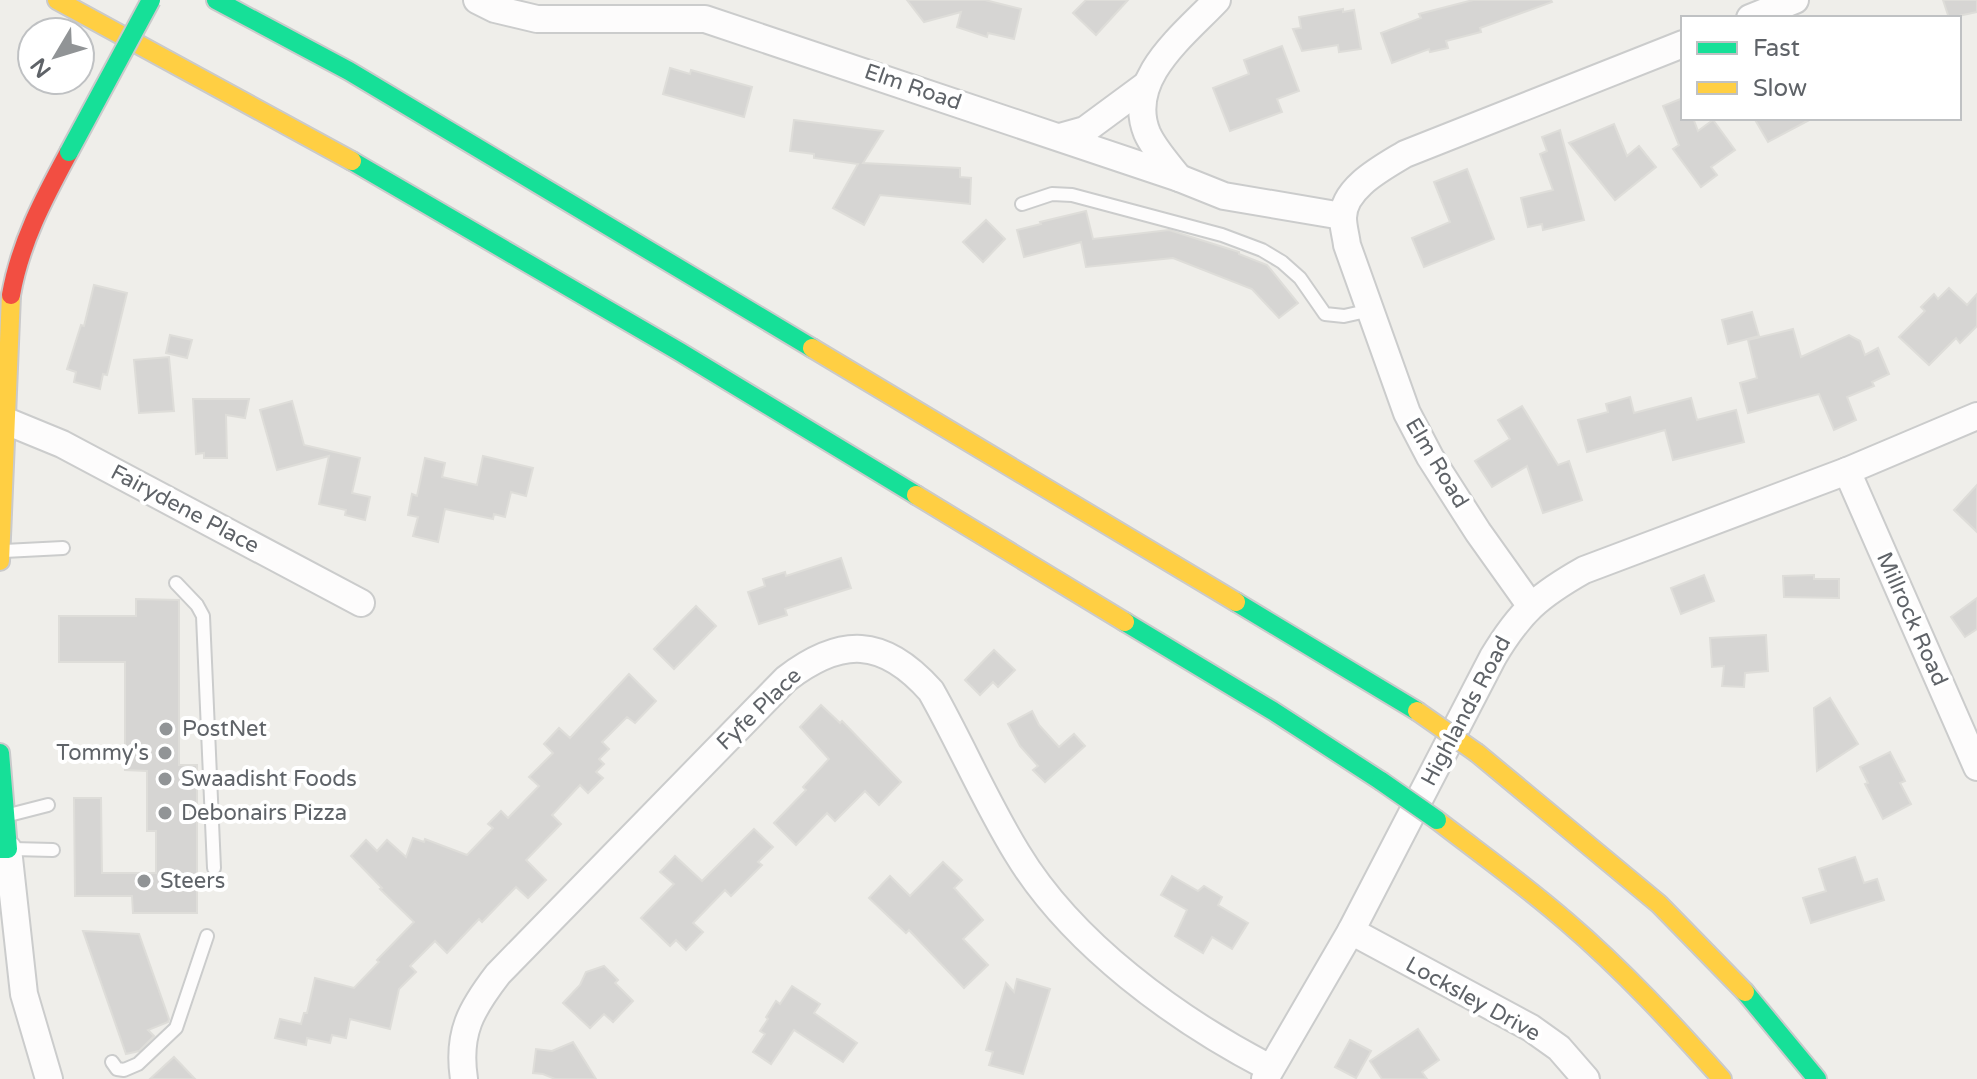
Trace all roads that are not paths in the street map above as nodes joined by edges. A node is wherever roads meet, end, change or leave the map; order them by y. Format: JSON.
{"nodes":[{"id":1,"x":57,"y":0,"type":"edge"},
{"id":2,"x":151,"y":0,"type":"edge"},
{"id":3,"x":216,"y":0,"type":"edge"},
{"id":4,"x":477,"y":0,"type":"edge"},
{"id":5,"x":1217,"y":0,"type":"edge"},
{"id":6,"x":1795,"y":0,"type":"edge"},
{"id":7,"x":1755,"y":16,"type":"edge"},
{"id":8,"x":1681,"y":45,"type":"edge"},
{"id":9,"x":1146,"y":85,"type":"junction"},
{"id":10,"x":1060,"y":137,"type":"junction"},
{"id":11,"x":1179,"y":178,"type":"junction"},
{"id":12,"x":1022,"y":204,"type":"dead end"},
{"id":13,"x":1342,"y":216,"type":"junction"},
{"id":14,"x":1371,"y":310,"type":"junction"},
{"id":15,"x":3,"y":350,"type":"edge"},
{"id":16,"x":1977,"y":416,"type":"edge"},
{"id":17,"x":6,"y":421,"type":"junction"},
{"id":18,"x":1847,"y":471,"type":"junction"},
{"id":19,"x":1,"y":514,"type":"edge"},
{"id":20,"x":63,"y":548,"type":"dead end"},
{"id":21,"x":1,"y":551,"type":"edge"},
{"id":22,"x":0,"y":561,"type":"edge"},
{"id":23,"x":176,"y":583,"type":"dead end"},
{"id":24,"x":361,"y":603,"type":"dead end"},
{"id":25,"x":1530,"y":605,"type":"junction"},
{"id":26,"x":0,"y":753,"type":"edge"},
{"id":27,"x":1977,"y":767,"type":"edge"},
{"id":28,"x":48,"y":805,"type":"dead end"},
{"id":29,"x":3,"y":816,"type":"edge"},
{"id":30,"x":4,"y":849,"type":"edge"},
{"id":31,"x":53,"y":850,"type":"dead end"},
{"id":32,"x":214,"y":868,"type":"dead end"},
{"id":33,"x":1351,"y":931,"type":"junction"},
{"id":34,"x":0,"y":935,"type":"edge"},
{"id":35,"x":207,"y":936,"type":"dead end"},
{"id":36,"x":15,"y":991,"type":"edge"},
{"id":37,"x":112,"y":1062,"type":"dead end"},
{"id":38,"x":1267,"y":1074,"type":"edge"},
{"id":39,"x":49,"y":1079,"type":"edge"},
{"id":40,"x":464,"y":1079,"type":"edge"},
{"id":41,"x":1586,"y":1079,"type":"edge"},
{"id":42,"x":1722,"y":1079,"type":"edge"},
{"id":43,"x":1817,"y":1079,"type":"edge"}],
"edges":[{"from":1,"to":42,"type":"main road","bridge":true},
{"from":2,"to":15,"type":"main road","bridge":true},
{"from":3,"to":43,"type":"main road","bridge":true},
{"from":4,"to":10,"type":"street","name":"Elm Road"},
{"from":5,"to":9,"type":"street"},
{"from":6,"to":7,"type":"street"},
{"from":8,"to":13,"type":"street"},
{"from":9,"to":10,"type":"street"},
{"from":9,"to":11,"type":"street"},
{"from":10,"to":11,"type":"street","name":"Elm Road"},
{"from":11,"to":13,"type":"street","name":"Elm Road"},
{"from":12,"to":14,"type":"lane"},
{"from":13,"to":14,"type":"street","name":"Elm Road"},
{"from":14,"to":25,"type":"street","name":"Elm Road"},
{"from":15,"to":17,"type":"main road"},
{"from":16,"to":18,"type":"street","name":"Highlands Road"},
{"from":17,"to":19,"type":"main road"},
{"from":17,"to":24,"type":"street","name":"Fairydene Place"},
{"from":18,"to":25,"type":"street","name":"Highlands Road"},
{"from":18,"to":27,"type":"street","name":"Millrock Road"},
{"from":19,"to":21,"type":"main road"},
{"from":20,"to":21,"type":"lane"},
{"from":21,"to":22,"type":"main road"},
{"from":23,"to":32,"type":"lane"},
{"from":25,"to":33,"type":"street","name":"Highlands Road"},
{"from":26,"to":29,"type":"main road"},
{"from":28,"to":29,"type":"lane"},
{"from":29,"to":30,"type":"main road"},
{"from":30,"to":31,"type":"lane"},
{"from":30,"to":36,"type":"street"},
{"from":33,"to":38,"type":"street","name":"Highlands Road"},
{"from":33,"to":41,"type":"street","name":"Locksley Drive"},
{"from":34,"to":36,"type":"street"},
{"from":35,"to":37,"type":"lane"},
{"from":36,"to":39,"type":"street"},
{"from":38,"to":40,"type":"street","name":"Fyfe Place"}]}
